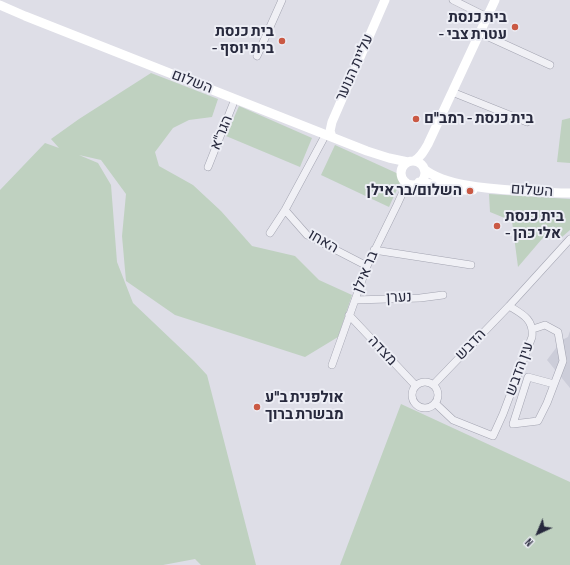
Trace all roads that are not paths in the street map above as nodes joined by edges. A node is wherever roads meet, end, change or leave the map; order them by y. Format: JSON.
{"nodes":[{"id":1,"x":282,"y":0,"type":"edge"},
{"id":2,"x":385,"y":0,"type":"edge"},
{"id":3,"x":453,"y":0,"type":"edge"},
{"id":4,"x":495,"y":0,"type":"edge"},
{"id":5,"x":0,"y":5,"type":"edge"},
{"id":6,"x":0,"y":8,"type":"edge"},
{"id":7,"x":17,"y":13,"type":"junction"},
{"id":8,"x":487,"y":17,"type":"junction"},
{"id":9,"x":480,"y":33,"type":"junction"},
{"id":10,"x":257,"y":56,"type":"dead end"},
{"id":11,"x":550,"y":65,"type":"dead end"},
{"id":12,"x":452,"y":92,"type":"junction"},
{"id":13,"x":235,"y":99,"type":"junction"},
{"id":14,"x":527,"y":122,"type":"dead end"},
{"id":15,"x":329,"y":136,"type":"junction"},
{"id":16,"x":367,"y":151,"type":"junction"},
{"id":17,"x":411,"y":162,"type":"junction"},
{"id":18,"x":208,"y":167,"type":"dead end"},
{"id":19,"x":424,"y":169,"type":"junction"},
{"id":20,"x":402,"y":173,"type":"junction"},
{"id":21,"x":419,"y":182,"type":"junction"},
{"id":22,"x":407,"y":183,"type":"junction"},
{"id":23,"x":494,"y":189,"type":"junction"},
{"id":24,"x":570,"y":193,"type":"edge"},
{"id":25,"x":285,"y":210,"type":"junction"},
{"id":26,"x":270,"y":232,"type":"dead end"},
{"id":27,"x":570,"y":239,"type":"edge"},
{"id":28,"x":374,"y":250,"type":"junction"},
{"id":29,"x":471,"y":265,"type":"dead end"},
{"id":30,"x":367,"y":266,"type":"junction"},
{"id":31,"x":443,"y":295,"type":"dead end"},
{"id":32,"x":355,"y":300,"type":"junction"},
{"id":33,"x":509,"y":306,"type":"junction"},
{"id":34,"x":349,"y":315,"type":"junction"},
{"id":35,"x":533,"y":329,"type":"junction"},
{"id":36,"x":332,"y":365,"type":"dead end"},
{"id":37,"x":554,"y":384,"type":"junction"},
{"id":38,"x":433,"y":385,"type":"junction"},
{"id":39,"x":416,"y":386,"type":"junction"},
{"id":40,"x":436,"y":403,"type":"junction"}],
"edges":[{"from":1,"to":10,"type":"street"},
{"from":2,"to":15,"type":"street","name":"עליית הנוער"},
{"from":3,"to":8,"type":"street"},
{"from":4,"to":8,"type":"street"},
{"from":5,"to":7,"type":"street","name":"השלום"},
{"from":6,"to":7,"type":"street","name":"השלום"},
{"from":7,"to":13,"type":"street","name":"השלום"},
{"from":8,"to":9,"type":"street"},
{"from":9,"to":11,"type":"street"},
{"from":9,"to":12,"type":"street"},
{"from":12,"to":14,"type":"street"},
{"from":12,"to":17,"type":"street"},
{"from":13,"to":15,"type":"street","name":"השלום"},
{"from":13,"to":18,"type":"street","name":"הגר\"א"},
{"from":15,"to":16,"type":"street","name":"השלום"},
{"from":15,"to":25,"type":"street"},
{"from":16,"to":17,"type":"street","name":"השלום"},
{"from":16,"to":20,"type":"street","name":"השלום"},
{"from":17,"to":19,"type":"street"},
{"from":17,"to":20,"type":"street"},
{"from":19,"to":21,"type":"street"},
{"from":19,"to":23,"type":"street","name":"השלום"},
{"from":20,"to":22,"type":"street"},
{"from":21,"to":22,"type":"street"},
{"from":21,"to":23,"type":"street","name":"השלום"},
{"from":22,"to":28,"type":"street","name":"בר אילן"},
{"from":23,"to":24,"type":"street","name":"השלום"},
{"from":25,"to":26,"type":"street"},
{"from":25,"to":30,"type":"street","name":"האחו"},
{"from":27,"to":33,"type":"street"},
{"from":28,"to":29,"type":"street"},
{"from":28,"to":30,"type":"street","name":"בר אילן"},
{"from":30,"to":32,"type":"street","name":"בר אילן"},
{"from":31,"to":32,"type":"street","name":"נערן"},
{"from":32,"to":34,"type":"street","name":"בר אילן"},
{"from":33,"to":35,"type":"street","name":"עין הדבש"},
{"from":33,"to":38,"type":"street","name":"הדבש"},
{"from":34,"to":36,"type":"street","name":"בר אילן"},
{"from":34,"to":39,"type":"street","name":"מצדה"},
{"from":35,"to":37,"type":"street"},
{"from":35,"to":40,"type":"street","name":"עין הדבש"},
{"from":37,"to":37,"type":"street"},
{"from":38,"to":39,"type":"street"},
{"from":38,"to":40,"type":"street"},
{"from":39,"to":40,"type":"street"}]}
